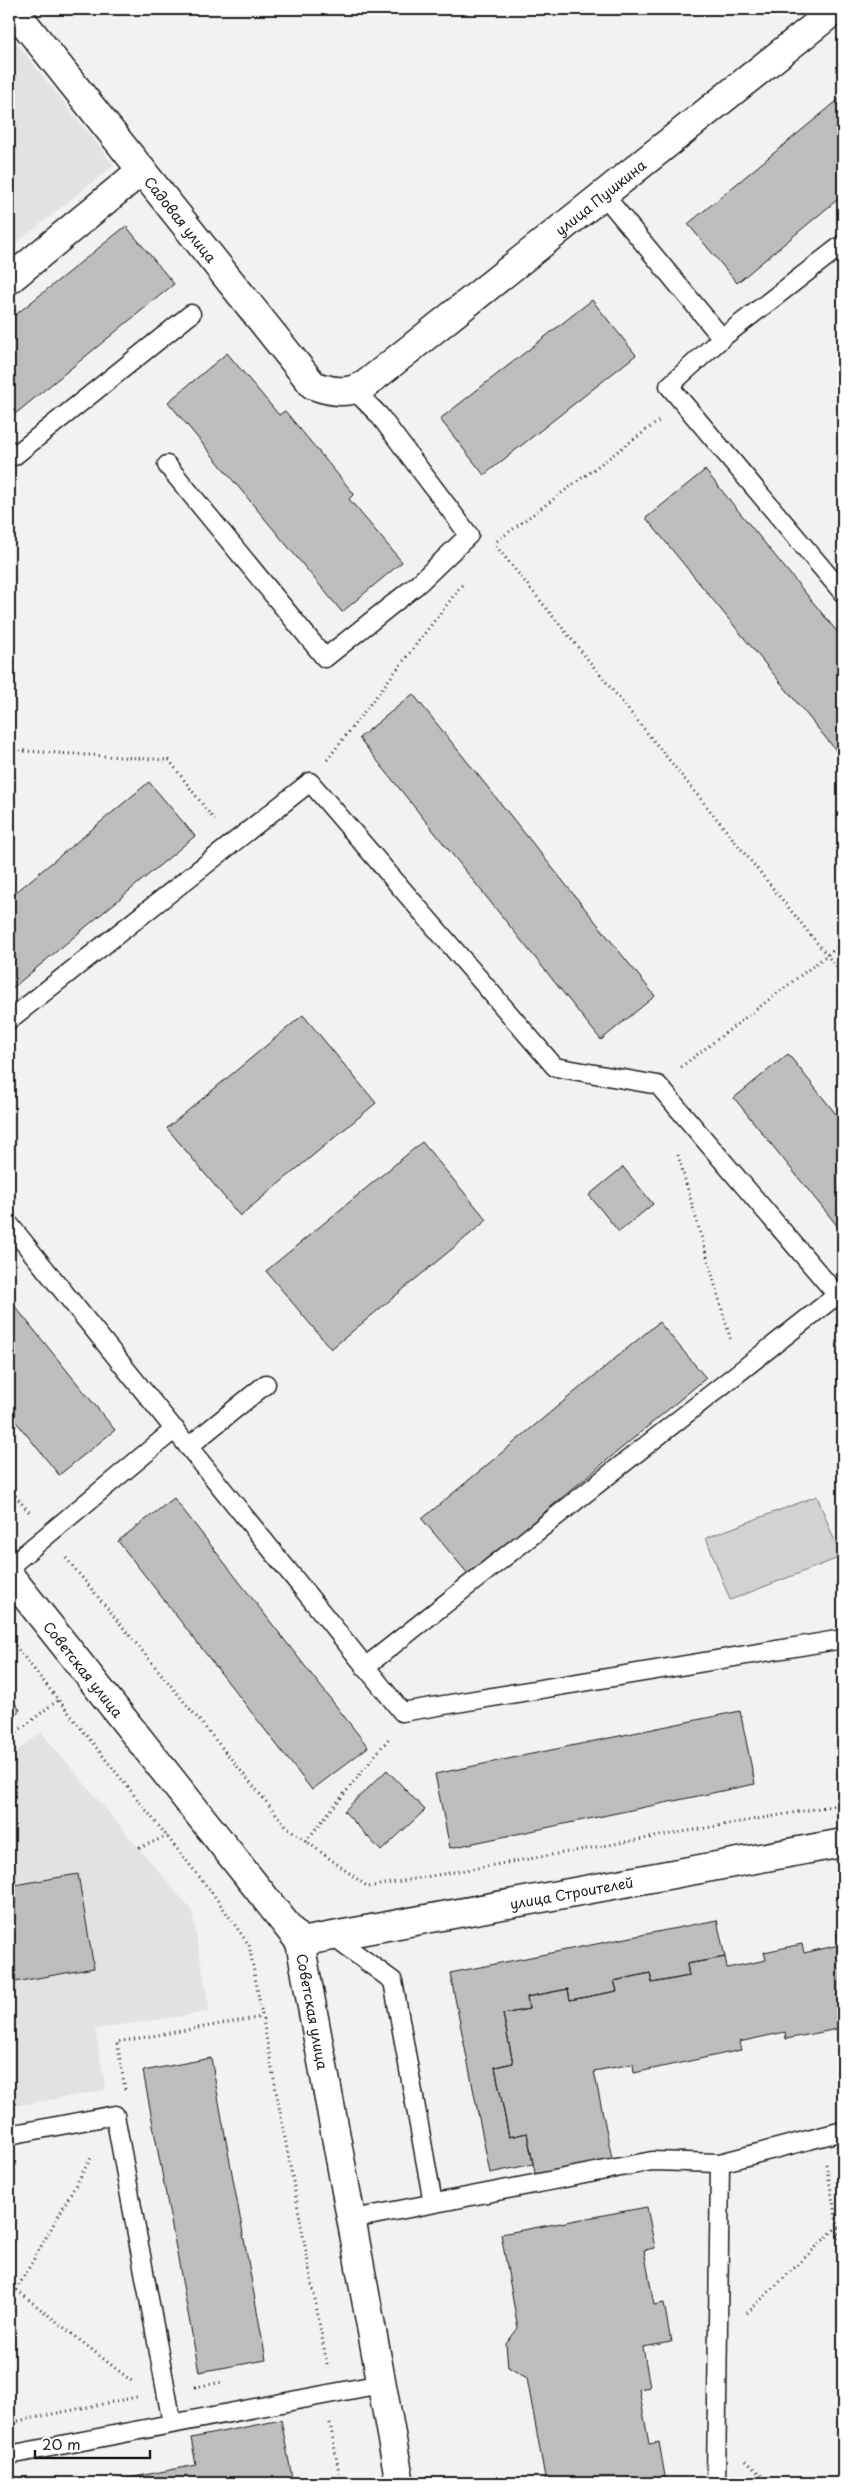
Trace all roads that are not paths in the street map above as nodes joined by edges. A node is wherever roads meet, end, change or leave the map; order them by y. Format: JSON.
{"nodes":[{"id":1,"x":13,"y":9,"type":"edge"},
{"id":2,"x":836,"y":9,"type":"edge"},
{"id":3,"x":142,"y":170,"type":"junction"},
{"id":4,"x":603,"y":194,"type":"junction"},
{"id":5,"x":843,"y":244,"type":"edge"},
{"id":6,"x":9,"y":280,"type":"edge"},
{"id":7,"x":191,"y":314,"type":"dead end"},
{"id":8,"x":722,"y":338,"type":"junction"},
{"id":9,"x":360,"y":388,"type":"junction"},
{"id":10,"x":9,"y":450,"type":"edge"},
{"id":11,"x":167,"y":465,"type":"dead end"},
{"id":12,"x":843,"y":593,"type":"edge"},
{"id":13,"x":9,"y":1020,"type":"edge"},
{"id":14,"x":9,"y":1224,"type":"edge"},
{"id":15,"x":840,"y":1298,"type":"edge"},
{"id":16,"x":266,"y":1384,"type":"dead end"},
{"id":17,"x":175,"y":1429,"type":"junction"},
{"id":18,"x":188,"y":1447,"type":"junction"},
{"id":19,"x":9,"y":1567,"type":"edge"},
{"id":20,"x":9,"y":1575,"type":"edge"},
{"id":21,"x":843,"y":1640,"type":"edge"},
{"id":22,"x":365,"y":1666,"type":"junction"},
{"id":23,"x":843,"y":1843,"type":"edge"},
{"id":24,"x":332,"y":1936,"type":"junction"},
{"id":25,"x":300,"y":1942,"type":"junction"},
{"id":26,"x":843,"y":2130,"type":"edge"},
{"id":27,"x":9,"y":2135,"type":"edge"},
{"id":28,"x":720,"y":2163,"type":"junction"},
{"id":29,"x":434,"y":2203,"type":"junction"},
{"id":30,"x":352,"y":2219,"type":"junction"},
{"id":31,"x":381,"y":2384,"type":"junction"},
{"id":32,"x":172,"y":2423,"type":"junction"},
{"id":33,"x":9,"y":2455,"type":"edge"},
{"id":34,"x":400,"y":2483,"type":"edge"},
{"id":35,"x":716,"y":2483,"type":"edge"}],
"edges":[{"from":1,"to":3,"type":"street","name":"Садовая улица"},
{"from":2,"to":4,"type":"street","name":"улица Пушкина"},
{"from":3,"to":6,"type":"street"},
{"from":3,"to":9,"type":"street","name":"Садовая улица"},
{"from":4,"to":8,"type":"lane"},
{"from":4,"to":9,"type":"street","name":"улица Пушкина"},
{"from":5,"to":8,"type":"lane"},
{"from":7,"to":10,"type":"lane"},
{"from":8,"to":12,"type":"lane"},
{"from":9,"to":11,"type":"lane"},
{"from":13,"to":15,"type":"lane"},
{"from":14,"to":17,"type":"lane"},
{"from":15,"to":22,"type":"lane"},
{"from":16,"to":18,"type":"lane"},
{"from":17,"to":18,"type":"lane"},
{"from":17,"to":19,"type":"lane"},
{"from":18,"to":22,"type":"lane"},
{"from":20,"to":25,"type":"street","name":"Советская улица"},
{"from":21,"to":22,"type":"lane"},
{"from":23,"to":24,"type":"street","name":"улица Строителей"},
{"from":24,"to":25,"type":"street","name":"улица Строителей"},
{"from":24,"to":29,"type":"lane"},
{"from":25,"to":30,"type":"street","name":"Советская улица"},
{"from":26,"to":28,"type":"lane"},
{"from":27,"to":32,"type":"lane"},
{"from":28,"to":29,"type":"lane"},
{"from":28,"to":35,"type":"lane"},
{"from":29,"to":30,"type":"lane"},
{"from":30,"to":31,"type":"street","name":"Советская улица"},
{"from":31,"to":32,"type":"lane"},
{"from":31,"to":34,"type":"street","name":"Советская улица"},
{"from":32,"to":33,"type":"lane"}]}
